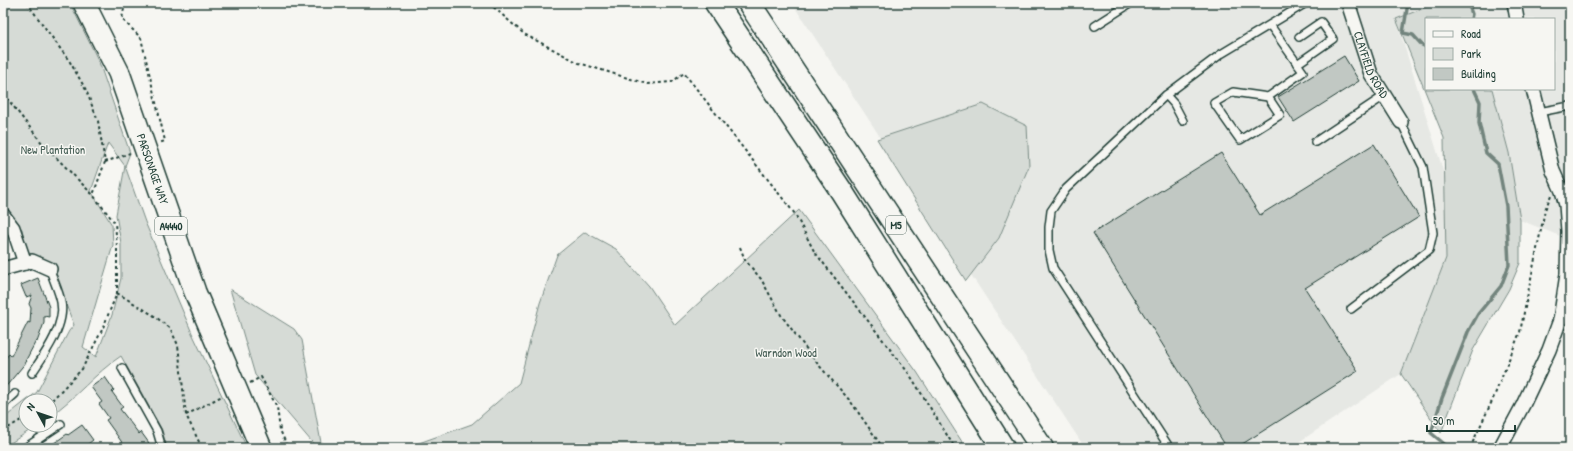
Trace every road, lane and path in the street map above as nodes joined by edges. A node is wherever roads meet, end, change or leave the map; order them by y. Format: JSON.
{"nodes":[{"id":1,"x":27,"y":3,"type":"edge"},
{"id":2,"x":84,"y":3,"type":"edge"},
{"id":3,"x":125,"y":3,"type":"edge"},
{"id":4,"x":489,"y":3,"type":"edge"},
{"id":5,"x":716,"y":3,"type":"edge"},
{"id":6,"x":749,"y":3,"type":"edge"},
{"id":7,"x":1131,"y":3,"type":"edge"},
{"id":8,"x":1306,"y":3,"type":"edge"},
{"id":9,"x":1348,"y":3,"type":"edge"},
{"id":10,"x":1514,"y":3,"type":"edge"},
{"id":11,"x":1518,"y":18,"type":"edge"},
{"id":12,"x":1270,"y":25,"type":"junction"},
{"id":13,"x":1095,"y":26,"type":"dead end"},
{"id":14,"x":1299,"y":37,"type":"dead end"},
{"id":15,"x":1297,"y":64,"type":"junction"},
{"id":16,"x":1533,"y":90,"type":"edge"},
{"id":17,"x":3,"y":93,"type":"edge"},
{"id":18,"x":1166,"y":95,"type":"junction"},
{"id":19,"x":1384,"y":96,"type":"junction"},
{"id":20,"x":1268,"y":97,"type":"junction"},
{"id":21,"x":1570,"y":106,"type":"edge"},
{"id":22,"x":1539,"y":112,"type":"junction"},
{"id":23,"x":1183,"y":121,"type":"dead end"},
{"id":24,"x":1401,"y":122,"type":"joint"},
{"id":25,"x":165,"y":141,"type":"dead end"},
{"id":26,"x":1316,"y":142,"type":"dead end"},
{"id":27,"x":130,"y":154,"type":"dead end"},
{"id":28,"x":105,"y":162,"type":"junction"},
{"id":29,"x":93,"y":195,"type":"junction"},
{"id":30,"x":1568,"y":206,"type":"edge"},
{"id":31,"x":1545,"y":210,"type":"dead end"},
{"id":32,"x":3,"y":216,"type":"edge"},
{"id":33,"x":740,"y":248,"type":"dead end"},
{"id":34,"x":25,"y":263,"type":"junction"},
{"id":35,"x":3,"y":269,"type":"edge"},
{"id":36,"x":50,"y":269,"type":"joint"},
{"id":37,"x":117,"y":293,"type":"junction"},
{"id":38,"x":1351,"y":309,"type":"dead end"},
{"id":39,"x":122,"y":368,"type":"dead end"},
{"id":40,"x":32,"y":373,"type":"dead end"},
{"id":41,"x":254,"y":382,"type":"dead end"},
{"id":42,"x":16,"y":394,"type":"dead end"},
{"id":43,"x":58,"y":394,"type":"edge"},
{"id":44,"x":225,"y":395,"type":"dead end"},
{"id":45,"x":3,"y":405,"type":"edge"},
{"id":46,"x":186,"y":415,"type":"junction"},
{"id":47,"x":18,"y":422,"type":"edge"},
{"id":48,"x":61,"y":424,"type":"dead end"},
{"id":49,"x":3,"y":431,"type":"edge"},
{"id":50,"x":25,"y":448,"type":"edge"},
{"id":51,"x":162,"y":448,"type":"edge"},
{"id":52,"x":202,"y":448,"type":"edge"},
{"id":53,"x":261,"y":448,"type":"edge"},
{"id":54,"x":288,"y":448,"type":"edge"},
{"id":55,"x":883,"y":448,"type":"edge"},
{"id":56,"x":955,"y":448,"type":"edge"},
{"id":57,"x":1003,"y":448,"type":"edge"},
{"id":58,"x":1042,"y":448,"type":"edge"},
{"id":59,"x":1170,"y":448,"type":"edge"},
{"id":60,"x":1470,"y":448,"type":"edge"},
{"id":61,"x":1500,"y":448,"type":"edge"}],
"edges":[{"from":1,"to":28,"type":"path"},
{"from":2,"to":53,"type":"main road","name":"PARSONAGE WAY","number":"A4440"},
{"from":3,"to":25,"type":"path"},
{"from":4,"to":56,"type":"path"},
{"from":5,"to":57,"type":"highway","number":"M5"},
{"from":6,"to":58,"type":"highway","number":"M5"},
{"from":7,"to":13,"type":"lane"},
{"from":8,"to":12,"type":"lane"},
{"from":9,"to":19,"type":"street","name":"CLAYFIELD ROAD"},
{"from":10,"to":11,"type":"street"},
{"from":12,"to":15,"type":"lane"},
{"from":12,"to":18,"type":"lane"},
{"from":14,"to":15,"type":"lane"},
{"from":15,"to":20,"type":"lane"},
{"from":16,"to":22,"type":"street"},
{"from":17,"to":29,"type":"path"},
{"from":18,"to":23,"type":"lane"},
{"from":18,"to":59,"type":"lane"},
{"from":19,"to":24,"type":"street","name":"CLAYFIELD ROAD"},
{"from":19,"to":26,"type":"lane"},
{"from":20,"to":20,"type":"lane"},
{"from":21,"to":22,"type":"lane"},
{"from":22,"to":30,"type":"street"},
{"from":24,"to":38,"type":"lane"},
{"from":27,"to":28,"type":"path"},
{"from":28,"to":29,"type":"path"},
{"from":29,"to":37,"type":"path"},
{"from":30,"to":61,"type":"street"},
{"from":31,"to":60,"type":"path"},
{"from":32,"to":34,"type":"street"},
{"from":33,"to":55,"type":"path"},
{"from":34,"to":35,"type":"street"},
{"from":34,"to":36,"type":"street"},
{"from":36,"to":40,"type":"lane"},
{"from":37,"to":43,"type":"path"},
{"from":37,"to":46,"type":"path"},
{"from":39,"to":51,"type":"lane"},
{"from":41,"to":54,"type":"path"},
{"from":42,"to":45,"type":"lane"},
{"from":44,"to":46,"type":"path"},
{"from":46,"to":52,"type":"path"},
{"from":47,"to":49,"type":"path"},
{"from":48,"to":50,"type":"lane"}]}
